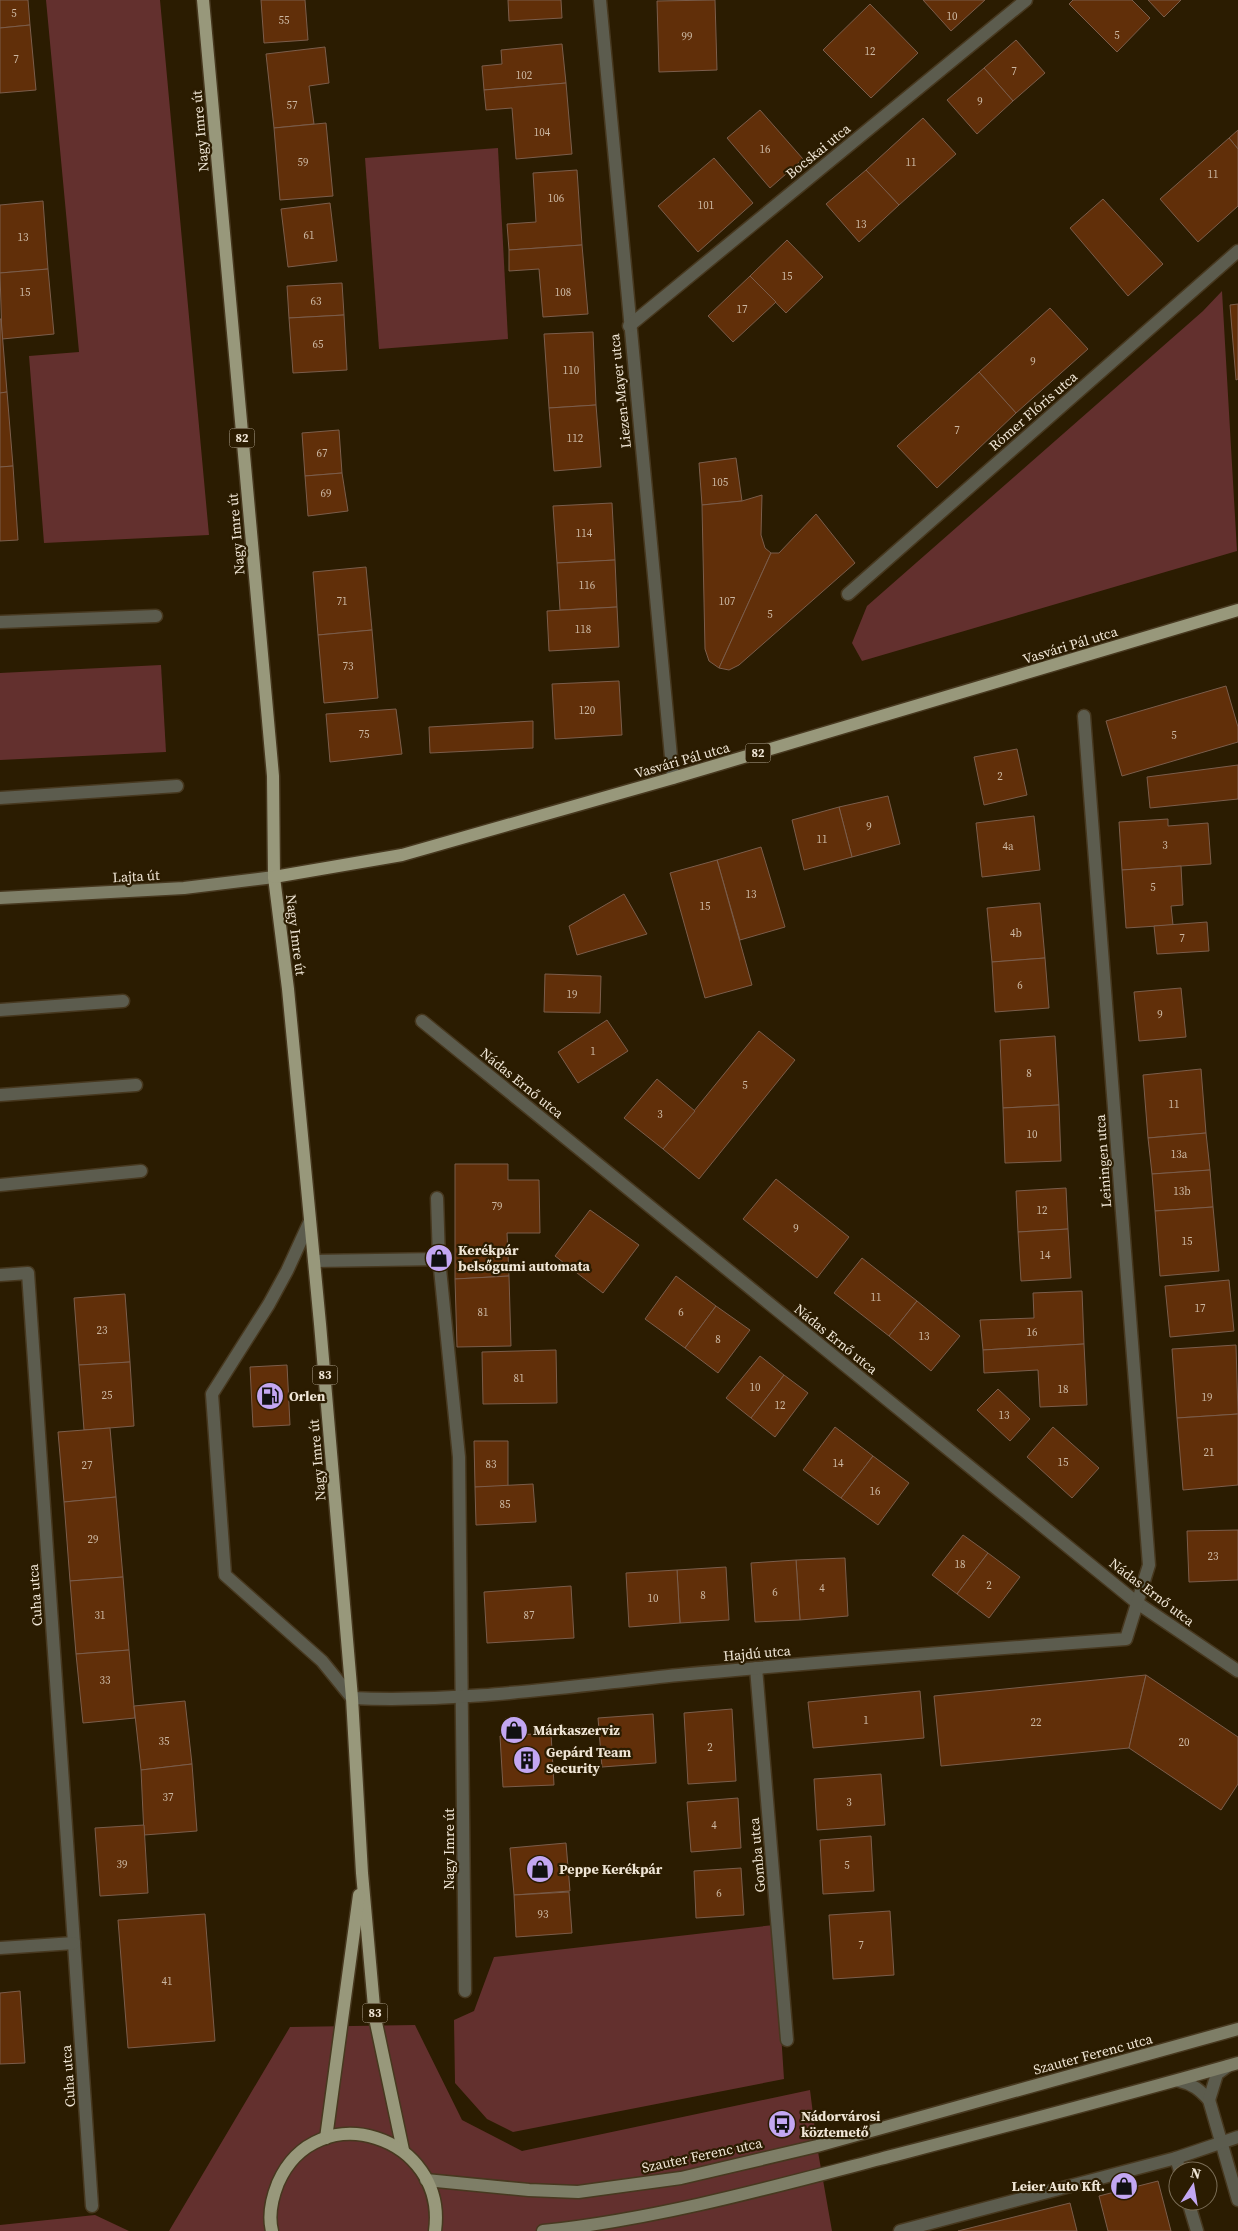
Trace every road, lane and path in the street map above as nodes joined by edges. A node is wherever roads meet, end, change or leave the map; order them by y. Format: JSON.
{"nodes":[{"id":1,"x":203,"y":0,"type":"edge"},
{"id":2,"x":600,"y":0,"type":"edge"},
{"id":3,"x":1026,"y":0,"type":"edge"},
{"id":4,"x":1238,"y":251,"type":"edge"},
{"id":5,"x":629,"y":326,"type":"junction"},
{"id":6,"x":848,"y":594,"type":"dead end"},
{"id":7,"x":1238,"y":610,"type":"edge"},
{"id":8,"x":156,"y":616,"type":"dead end"},
{"id":9,"x":0,"y":622,"type":"edge"},
{"id":10,"x":1084,"y":716,"type":"dead end"},
{"id":11,"x":673,"y":778,"type":"junction"},
{"id":12,"x":177,"y":786,"type":"dead end"},
{"id":13,"x":0,"y":798,"type":"edge"},
{"id":14,"x":274,"y":877,"type":"junction"},
{"id":15,"x":0,"y":898,"type":"edge"},
{"id":16,"x":123,"y":1001,"type":"dead end"},
{"id":17,"x":0,"y":1010,"type":"edge"},
{"id":18,"x":422,"y":1021,"type":"dead end"},
{"id":19,"x":136,"y":1085,"type":"dead end"},
{"id":20,"x":0,"y":1096,"type":"edge"},
{"id":21,"x":141,"y":1171,"type":"dead end"},
{"id":22,"x":0,"y":1185,"type":"edge"},
{"id":23,"x":437,"y":1198,"type":"dead end"},
{"id":24,"x":310,"y":1223,"type":"junction"},
{"id":25,"x":439,"y":1259,"type":"junction"},
{"id":26,"x":314,"y":1262,"type":"junction"},
{"id":27,"x":0,"y":1275,"type":"edge"},
{"id":28,"x":1136,"y":1602,"type":"junction"},
{"id":29,"x":756,"y":1668,"type":"junction"},
{"id":30,"x":1238,"y":1671,"type":"edge"},
{"id":31,"x":462,"y":1696,"type":"junction"},
{"id":32,"x":352,"y":1698,"type":"junction"},
{"id":33,"x":362,"y":1873,"type":"junction"},
{"id":34,"x":74,"y":1943,"type":"junction"},
{"id":35,"x":0,"y":1948,"type":"edge"},
{"id":36,"x":465,"y":1990,"type":"dead end"},
{"id":37,"x":1238,"y":2029,"type":"edge"},
{"id":38,"x":787,"y":2040,"type":"dead end"},
{"id":39,"x":1233,"y":2064,"type":"edge"},
{"id":40,"x":1179,"y":2081,"type":"junction"},
{"id":41,"x":1209,"y":2100,"type":"junction"},
{"id":42,"x":1238,"y":2137,"type":"edge"},
{"id":43,"x":326,"y":2138,"type":"junction"},
{"id":44,"x":1220,"y":2143,"type":"junction"},
{"id":45,"x":403,"y":2150,"type":"junction"},
{"id":46,"x":1176,"y":2158,"type":"junction"},
{"id":47,"x":1177,"y":2161,"type":"edge"},
{"id":48,"x":426,"y":2180,"type":"junction"},
{"id":49,"x":1238,"y":2200,"type":"edge"},
{"id":50,"x":92,"y":2206,"type":"dead end"},
{"id":51,"x":1191,"y":2211,"type":"edge"},
{"id":52,"x":272,"y":2231,"type":"edge"},
{"id":53,"x":435,"y":2231,"type":"edge"},
{"id":54,"x":543,"y":2231,"type":"edge"},
{"id":55,"x":900,"y":2231,"type":"edge"},
{"id":56,"x":1197,"y":2231,"type":"edge"}],
"edges":[{"from":1,"to":14,"type":"main road","name":"Nagy Imre út","number":"82"},
{"from":2,"to":5,"type":"street","name":"Liezen-Mayer utca"},
{"from":3,"to":5,"type":"street","name":"Bocskai utca"},
{"from":4,"to":6,"type":"street","name":"Rómer Flóris utca"},
{"from":5,"to":11,"type":"street","name":"Liezen-Mayer utca"},
{"from":7,"to":11,"type":"main road","name":"Vasvári Pál utca","number":"82"},
{"from":8,"to":9,"type":"street"},
{"from":10,"to":28,"type":"street","name":"Leiningen utca"},
{"from":11,"to":14,"type":"main road","name":"Vasvári Pál utca","number":"82"},
{"from":12,"to":13,"type":"street"},
{"from":14,"to":15,"type":"street","name":"Lajta út"},
{"from":14,"to":24,"type":"main road","name":"Nagy Imre út","number":"83"},
{"from":16,"to":17,"type":"street"},
{"from":18,"to":28,"type":"street","name":"Nádas Ernő utca"},
{"from":19,"to":20,"type":"street"},
{"from":21,"to":22,"type":"street"},
{"from":23,"to":25,"type":"street","name":"Nagy Imre út"},
{"from":24,"to":26,"type":"main road","name":"Nagy Imre út","number":"83"},
{"from":24,"to":32,"type":"street"},
{"from":25,"to":26,"type":"street"},
{"from":25,"to":31,"type":"street","name":"Nagy Imre út"},
{"from":26,"to":32,"type":"main road","name":"Nagy Imre út","number":"83"},
{"from":27,"to":34,"type":"street","name":"Cuha utca"},
{"from":28,"to":29,"type":"street","name":"Hajdú utca"},
{"from":28,"to":30,"type":"street","name":"Nádas Ernő utca"},
{"from":29,"to":31,"type":"street","name":"Hajdú utca"},
{"from":29,"to":38,"type":"street","name":"Gomba utca"},
{"from":31,"to":32,"type":"street","name":"Hajdú utca"},
{"from":31,"to":36,"type":"street","name":"Nagy Imre út"},
{"from":32,"to":33,"type":"main road","name":"Nagy Imre út","number":"83"},
{"from":33,"to":43,"type":"main road","name":"Nagy Imre út","number":"83"},
{"from":33,"to":45,"type":"main road","name":"Nagy Imre út","number":"83"},
{"from":34,"to":35,"type":"street"},
{"from":34,"to":50,"type":"street","name":"Cuha utca"},
{"from":37,"to":48,"type":"street","name":"Szauter Ferenc utca"},
{"from":39,"to":40,"type":"street"},
{"from":39,"to":41,"type":"street"},
{"from":40,"to":41,"type":"street"},
{"from":40,"to":54,"type":"street"},
{"from":41,"to":44,"type":"street"},
{"from":42,"to":44,"type":"street"},
{"from":43,"to":45,"type":"main road"},
{"from":43,"to":52,"type":"main road"},
{"from":44,"to":46,"type":"street"},
{"from":44,"to":49,"type":"street"},
{"from":45,"to":48,"type":"main road"},
{"from":46,"to":47,"type":"street"},
{"from":46,"to":55,"type":"street"},
{"from":48,"to":53,"type":"main road"},
{"from":51,"to":56,"type":"street"}]}
